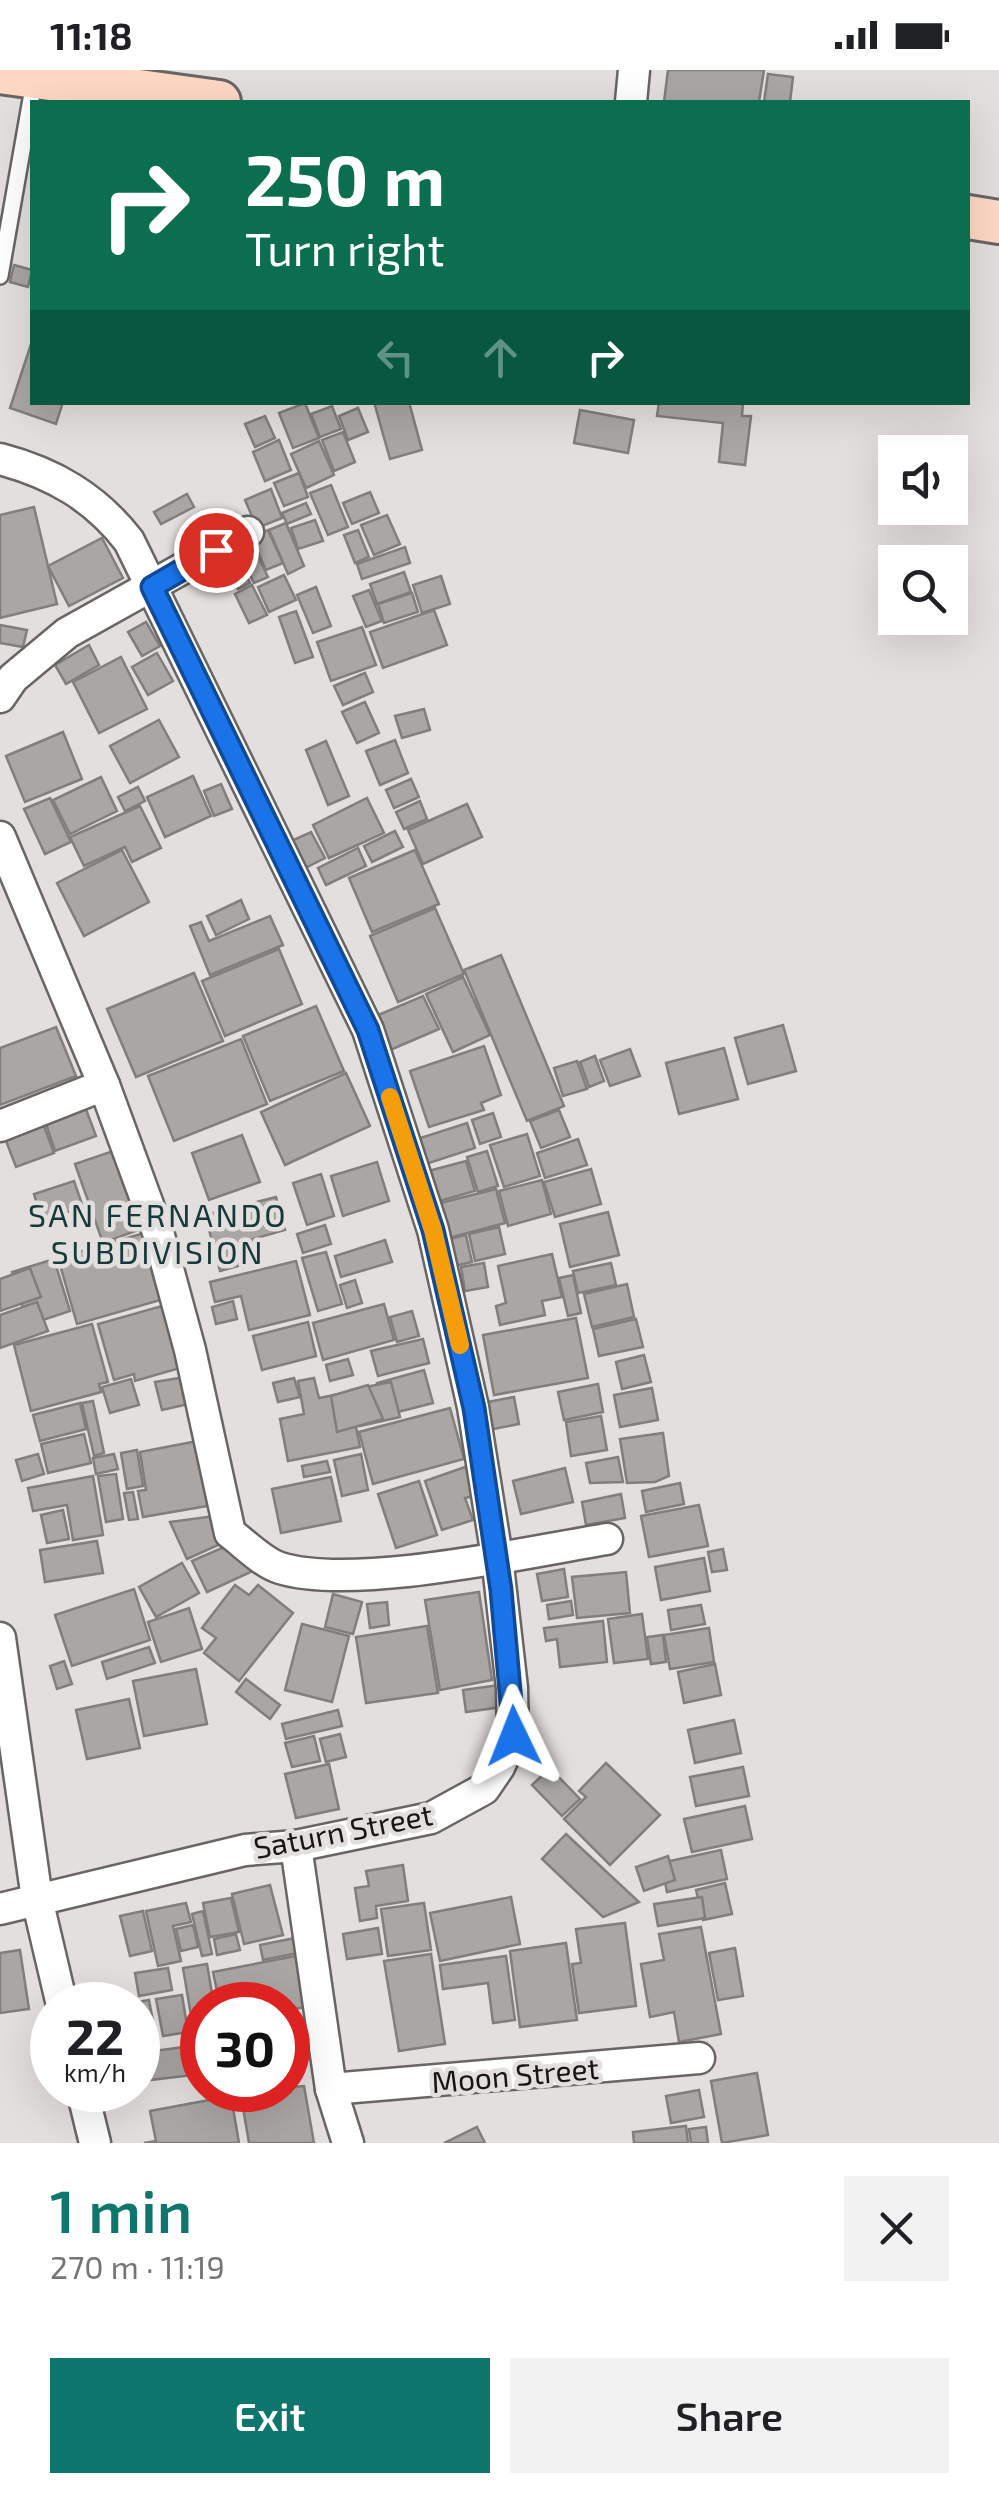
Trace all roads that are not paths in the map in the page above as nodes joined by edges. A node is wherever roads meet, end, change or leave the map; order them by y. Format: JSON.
{"nodes":[{"id":1,"x":634,"y":70,"type":"edge"},
{"id":2,"x":17,"y":75,"type":"edge"},
{"id":3,"x":194,"y":100,"type":"edge"},
{"id":4,"x":631,"y":100,"type":"edge"},
{"id":5,"x":970,"y":217,"type":"edge"},
{"id":6,"x":999,"y":222,"type":"edge"},
{"id":7,"x":0,"y":276,"type":"edge"},
{"id":8,"x":0,"y":459,"type":"edge"},
{"id":9,"x":248,"y":532,"type":"dead end"},
{"id":10,"x":152,"y":587,"type":"junction"},
{"id":11,"x":0,"y":697,"type":"edge"},
{"id":12,"x":0,"y":837,"type":"edge"},
{"id":13,"x":104,"y":1086,"type":"junction"},
{"id":14,"x":0,"y":1126,"type":"edge"},
{"id":15,"x":608,"y":1538,"type":"dead end"},
{"id":16,"x":497,"y":1557,"type":"junction"},
{"id":17,"x":0,"y":1638,"type":"edge"},
{"id":18,"x":296,"y":1846,"type":"junction"},
{"id":19,"x":37,"y":1899,"type":"junction"},
{"id":20,"x":0,"y":1909,"type":"edge"},
{"id":21,"x":57,"y":1982,"type":"edge"},
{"id":22,"x":699,"y":2058,"type":"dead end"},
{"id":23,"x":331,"y":2089,"type":"junction"},
{"id":24,"x":87,"y":2112,"type":"edge"},
{"id":25,"x":95,"y":2143,"type":"edge"},
{"id":26,"x":348,"y":2143,"type":"edge"}],
"edges":[{"from":1,"to":4,"type":"street"},
{"from":2,"to":3,"type":"main road"},
{"from":2,"to":7,"type":"lane"},
{"from":5,"to":6,"type":"main road"},
{"from":8,"to":10,"type":"street","name":"Saturn Street"},
{"from":9,"to":10,"type":"street"},
{"from":10,"to":11,"type":"street"},
{"from":10,"to":16,"type":"street","name":"Saturn Street"},
{"from":12,"to":13,"type":"street"},
{"from":13,"to":14,"type":"street"},
{"from":13,"to":16,"type":"street"},
{"from":15,"to":16,"type":"street"},
{"from":16,"to":18,"type":"street","name":"Saturn Street"},
{"from":17,"to":19,"type":"street"},
{"from":18,"to":19,"type":"street","name":"Saturn Street"},
{"from":18,"to":23,"type":"street"},
{"from":19,"to":20,"type":"street","name":"Saturn Street"},
{"from":19,"to":21,"type":"street"},
{"from":22,"to":23,"type":"street","name":"Moon Street"},
{"from":23,"to":26,"type":"street"},
{"from":24,"to":25,"type":"street"}]}
